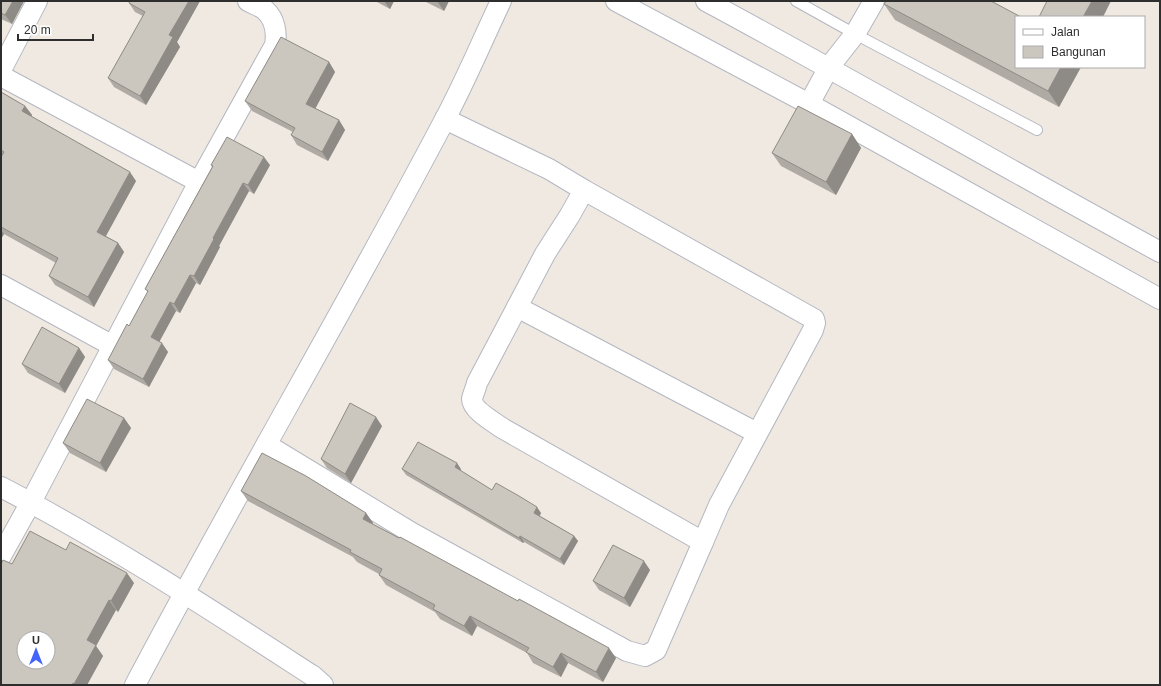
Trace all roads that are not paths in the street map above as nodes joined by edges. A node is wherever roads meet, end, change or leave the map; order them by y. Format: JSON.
{"nodes":[{"id":1,"x":37,"y":1,"type":"edge"},
{"id":2,"x":248,"y":1,"type":"edge"},
{"id":3,"x":501,"y":1,"type":"edge"},
{"id":4,"x":616,"y":1,"type":"edge"},
{"id":5,"x":706,"y":1,"type":"edge"},
{"id":6,"x":796,"y":1,"type":"edge"},
{"id":7,"x":874,"y":1,"type":"edge"},
{"id":8,"x":855,"y":34,"type":"junction"},
{"id":9,"x":829,"y":67,"type":"junction"},
{"id":10,"x":1,"y":70,"type":"edge"},
{"id":11,"x":1,"y":76,"type":"edge"},
{"id":12,"x":809,"y":104,"type":"junction"},
{"id":13,"x":445,"y":119,"type":"junction"},
{"id":14,"x":1037,"y":130,"type":"dead end"},
{"id":15,"x":199,"y":182,"type":"junction"},
{"id":16,"x":584,"y":190,"type":"junction"},
{"id":17,"x":1160,"y":252,"type":"edge"},
{"id":18,"x":1,"y":285,"type":"edge"},
{"id":19,"x":1160,"y":299,"type":"edge"},
{"id":20,"x":517,"y":307,"type":"junction"},
{"id":21,"x":113,"y":346,"type":"junction"},
{"id":22,"x":757,"y":433,"type":"junction"},
{"id":23,"x":267,"y":445,"type":"junction"},
{"id":24,"x":1,"y":487,"type":"edge"},
{"id":25,"x":31,"y":502,"type":"junction"},
{"id":26,"x":703,"y":542,"type":"junction"},
{"id":27,"x":1,"y":556,"type":"edge"},
{"id":28,"x":184,"y":592,"type":"junction"},
{"id":29,"x":134,"y":685,"type":"edge"},
{"id":30,"x":323,"y":685,"type":"edge"}],
"edges":[{"from":1,"to":10,"type":"street"},
{"from":2,"to":15,"type":"street"},
{"from":3,"to":13,"type":"street"},
{"from":4,"to":12,"type":"street"},
{"from":5,"to":9,"type":"street"},
{"from":6,"to":8,"type":"lane"},
{"from":7,"to":8,"type":"street"},
{"from":8,"to":9,"type":"street"},
{"from":8,"to":14,"type":"lane"},
{"from":9,"to":12,"type":"street"},
{"from":9,"to":17,"type":"street"},
{"from":11,"to":15,"type":"street"},
{"from":12,"to":19,"type":"street"},
{"from":13,"to":16,"type":"street"},
{"from":13,"to":23,"type":"street"},
{"from":15,"to":21,"type":"street"},
{"from":16,"to":20,"type":"street"},
{"from":16,"to":22,"type":"street"},
{"from":18,"to":21,"type":"street"},
{"from":20,"to":22,"type":"street"},
{"from":20,"to":26,"type":"street"},
{"from":21,"to":25,"type":"street"},
{"from":22,"to":26,"type":"street"},
{"from":23,"to":26,"type":"street"},
{"from":23,"to":28,"type":"street"},
{"from":24,"to":25,"type":"street"},
{"from":25,"to":27,"type":"street"},
{"from":25,"to":28,"type":"street"},
{"from":28,"to":29,"type":"street"},
{"from":28,"to":30,"type":"street"}]}
